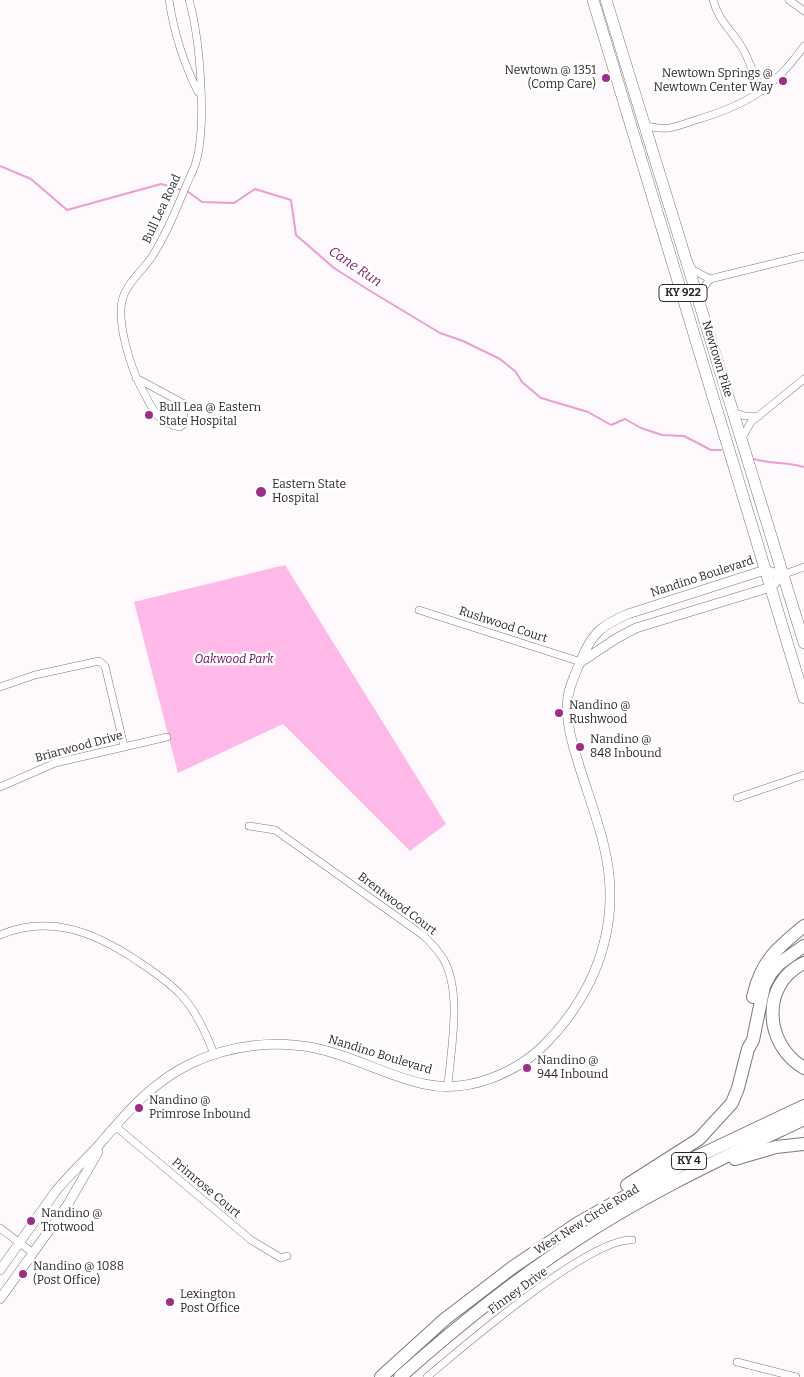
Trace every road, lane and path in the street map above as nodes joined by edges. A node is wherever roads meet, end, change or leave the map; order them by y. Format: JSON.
{"nodes":[{"id":1,"x":169,"y":0,"type":"edge"},
{"id":2,"x":189,"y":0,"type":"edge"},
{"id":3,"x":593,"y":0,"type":"edge"},
{"id":4,"x":606,"y":0,"type":"edge"},
{"id":5,"x":713,"y":0,"type":"edge"},
{"id":6,"x":789,"y":0,"type":"edge"},
{"id":7,"x":804,"y":11,"type":"edge"},
{"id":8,"x":804,"y":46,"type":"edge"},
{"id":9,"x":764,"y":91,"type":"junction"},
{"id":10,"x":200,"y":97,"type":"junction"},
{"id":11,"x":645,"y":125,"type":"junction"},
{"id":12,"x":662,"y":131,"type":"junction"},
{"id":13,"x":651,"y":145,"type":"junction"},
{"id":14,"x":661,"y":221,"type":"junction"},
{"id":15,"x":684,"y":255,"type":"junction"},
{"id":16,"x":804,"y":256,"type":"edge"},
{"id":17,"x":710,"y":279,"type":"junction"},
{"id":18,"x":700,"y":307,"type":"junction"},
{"id":19,"x":136,"y":378,"type":"junction"},
{"id":20,"x":801,"y":382,"type":"edge"},
{"id":21,"x":732,"y":411,"type":"junction"},
{"id":22,"x":759,"y":416,"type":"junction"},
{"id":23,"x":741,"y":443,"type":"junction"},
{"id":24,"x":804,"y":567,"type":"edge"},
{"id":25,"x":765,"y":570,"type":"junction"},
{"id":26,"x":782,"y":575,"type":"junction"},
{"id":27,"x":771,"y":587,"type":"junction"},
{"id":28,"x":418,"y":610,"type":"dead end"},
{"id":29,"x":804,"y":643,"type":"edge"},
{"id":30,"x":581,"y":662,"type":"junction"},
{"id":31,"x":0,"y":687,"type":"edge"},
{"id":32,"x":804,"y":698,"type":"edge"},
{"id":33,"x":167,"y":737,"type":"dead end"},
{"id":34,"x":124,"y":746,"type":"junction"},
{"id":35,"x":804,"y":775,"type":"edge"},
{"id":36,"x":0,"y":788,"type":"edge"},
{"id":37,"x":737,"y":798,"type":"dead end"},
{"id":38,"x":249,"y":826,"type":"dead end"},
{"id":39,"x":804,"y":926,"type":"edge"},
{"id":40,"x":0,"y":935,"type":"edge"},
{"id":41,"x":804,"y":946,"type":"edge"},
{"id":42,"x":804,"y":963,"type":"edge"},
{"id":43,"x":748,"y":1049,"type":"junction"},
{"id":44,"x":214,"y":1054,"type":"junction"},
{"id":45,"x":804,"y":1068,"type":"edge"},
{"id":46,"x":448,"y":1085,"type":"junction"},
{"id":47,"x":804,"y":1106,"type":"edge"},
{"id":48,"x":804,"y":1119,"type":"edge"},
{"id":49,"x":115,"y":1126,"type":"junction"},
{"id":50,"x":804,"y":1144,"type":"edge"},
{"id":51,"x":90,"y":1160,"type":"junction"},
{"id":52,"x":690,"y":1174,"type":"junction"},
{"id":53,"x":578,"y":1223,"type":"junction"},
{"id":54,"x":0,"y":1228,"type":"edge"},
{"id":55,"x":632,"y":1240,"type":"dead end"},
{"id":56,"x":20,"y":1242,"type":"junction"},
{"id":57,"x":33,"y":1253,"type":"junction"},
{"id":58,"x":288,"y":1256,"type":"dead end"},
{"id":59,"x":0,"y":1270,"type":"edge"},
{"id":60,"x":0,"y":1299,"type":"edge"},
{"id":61,"x":447,"y":1336,"type":"junction"},
{"id":62,"x":736,"y":1362,"type":"dead end"},
{"id":63,"x":390,"y":1367,"type":"junction"},
{"id":64,"x":376,"y":1377,"type":"edge"},
{"id":65,"x":381,"y":1377,"type":"edge"},
{"id":66,"x":400,"y":1377,"type":"edge"},
{"id":67,"x":409,"y":1377,"type":"edge"},
{"id":68,"x":427,"y":1377,"type":"edge"},
{"id":69,"x":796,"y":1377,"type":"edge"}],
"edges":[{"from":1,"to":10,"type":"street","name":"Bull Lea Road"},
{"from":2,"to":10,"type":"street","name":"Bull Lea Road"},
{"from":3,"to":14,"type":"highway","name":"Newtown Pike","number":"KY 922"},
{"from":4,"to":11,"type":"highway","name":"Newtown Pike","number":"KY 922"},
{"from":5,"to":9,"type":"street"},
{"from":6,"to":7,"type":"street"},
{"from":8,"to":9,"type":"street"},
{"from":9,"to":12,"type":"street"},
{"from":10,"to":19,"type":"street","name":"Bull Lea Road"},
{"from":11,"to":12,"type":"street"},
{"from":11,"to":13,"type":"highway","name":"Newtown Pike","number":"KY 922"},
{"from":12,"to":13,"type":"street"},
{"from":13,"to":15,"type":"highway","name":"Newtown Pike","number":"KY 922"},
{"from":14,"to":15,"type":"highway"},
{"from":14,"to":25,"type":"highway","name":"Newtown Pike","number":"KY 922"},
{"from":15,"to":17,"type":"street"},
{"from":15,"to":18,"type":"highway","name":"Newtown Pike","number":"KY 922"},
{"from":16,"to":17,"type":"street"},
{"from":17,"to":18,"type":"street"},
{"from":18,"to":21,"type":"highway","name":"Newtown Pike","number":"KY 922"},
{"from":19,"to":19,"type":"street","name":"Bull Lea Road"},
{"from":20,"to":22,"type":"street"},
{"from":21,"to":22,"type":"street"},
{"from":21,"to":23,"type":"highway","name":"Newtown Pike","number":"KY 922"},
{"from":22,"to":23,"type":"street"},
{"from":23,"to":26,"type":"highway","name":"Newtown Pike","number":"KY 922"},
{"from":24,"to":26,"type":"street"},
{"from":25,"to":26,"type":"street","name":"Nandino Boulevard"},
{"from":25,"to":27,"type":"highway","name":"Newtown Pike","number":"KY 922"},
{"from":25,"to":30,"type":"street","name":"Nandino Boulevard"},
{"from":26,"to":27,"type":"street"},
{"from":26,"to":29,"type":"highway","name":"Newtown Pike","number":"KY 922"},
{"from":27,"to":30,"type":"street"},
{"from":27,"to":32,"type":"highway","name":"Newtown Pike","number":"KY 922"},
{"from":28,"to":30,"type":"street","name":"Rushwood Court"},
{"from":30,"to":46,"type":"street","name":"Nandino Boulevard"},
{"from":31,"to":34,"type":"street"},
{"from":33,"to":34,"type":"street","name":"Briarwood Drive"},
{"from":34,"to":36,"type":"street","name":"Briarwood Drive"},
{"from":35,"to":37,"type":"street"},
{"from":38,"to":46,"type":"street","name":"Brentwood Court"},
{"from":39,"to":43,"type":"highway"},
{"from":40,"to":44,"type":"street"},
{"from":41,"to":43,"type":"highway"},
{"from":42,"to":45,"type":"highway"},
{"from":43,"to":53,"type":"highway"},
{"from":44,"to":46,"type":"street","name":"Nandino Boulevard"},
{"from":44,"to":49,"type":"street","name":"Nandino Boulevard"},
{"from":47,"to":53,"type":"highway","name":"West New Circle Road","number":"KY 4"},
{"from":48,"to":52,"type":"highway","name":"West New Circle Road","number":"KY 4"},
{"from":49,"to":51,"type":"street","name":"Nandino Boulevard"},
{"from":49,"to":58,"type":"street","name":"Primrose Court"},
{"from":50,"to":52,"type":"highway"},
{"from":51,"to":56,"type":"street","name":"Nandino Boulevard"},
{"from":51,"to":57,"type":"street","name":"Nandino Boulevard"},
{"from":52,"to":61,"type":"highway","name":"West New Circle Road","number":"KY 4"},
{"from":53,"to":63,"type":"highway","name":"West New Circle Road","number":"KY 4"},
{"from":54,"to":56,"type":"street"},
{"from":55,"to":68,"type":"street","name":"Finney Drive"},
{"from":56,"to":57,"type":"street"},
{"from":56,"to":59,"type":"street","name":"Nandino Boulevard"},
{"from":57,"to":60,"type":"street","name":"Nandino Boulevard"},
{"from":61,"to":66,"type":"highway","number":"KY 4"},
{"from":61,"to":67,"type":"highway"},
{"from":62,"to":69,"type":"street"},
{"from":63,"to":64,"type":"highway"},
{"from":63,"to":65,"type":"highway","number":"KY 4"}]}
